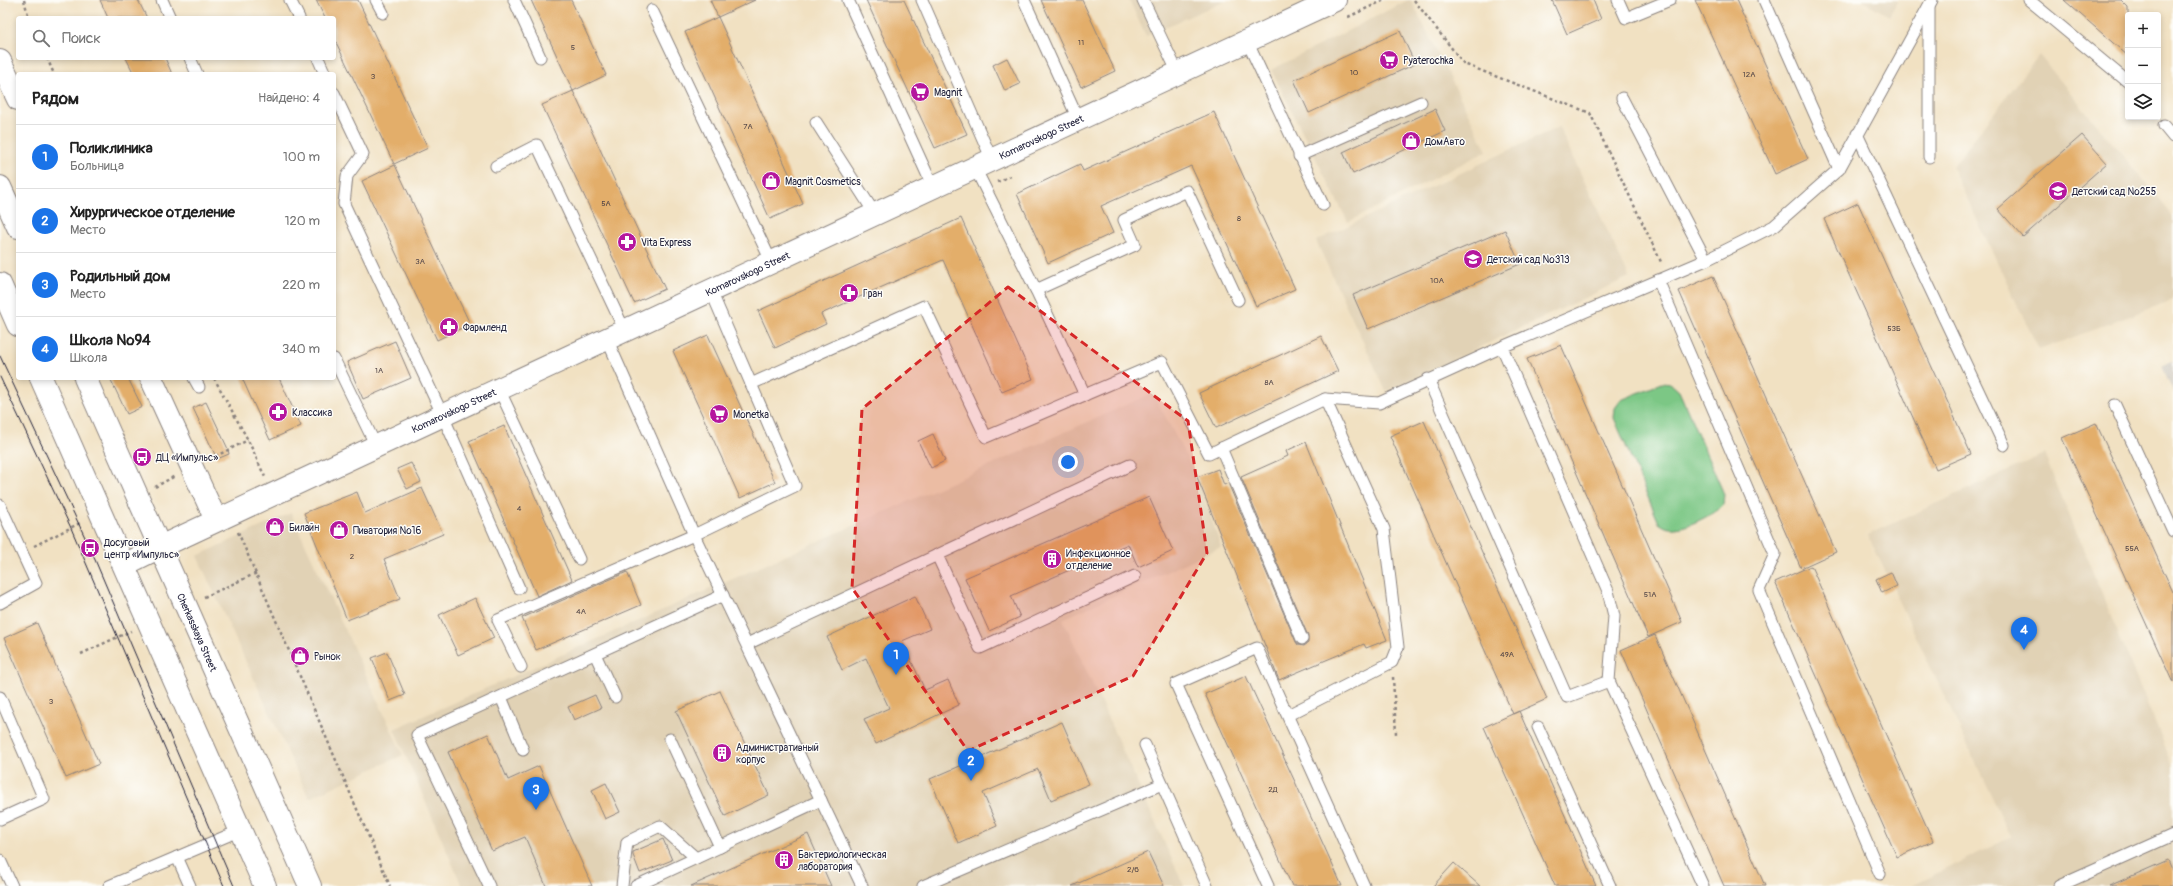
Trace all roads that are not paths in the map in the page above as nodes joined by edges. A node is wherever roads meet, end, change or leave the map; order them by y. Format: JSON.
{"nodes":[{"id":1,"x":162,"y":0,"type":"edge"},
{"id":2,"x":290,"y":0,"type":"edge"},
{"id":3,"x":376,"y":0,"type":"edge"},
{"id":4,"x":514,"y":0,"type":"edge"},
{"id":5,"x":848,"y":0,"type":"edge"},
{"id":6,"x":922,"y":0,"type":"edge"},
{"id":7,"x":1024,"y":0,"type":"edge"},
{"id":8,"x":1143,"y":0,"type":"edge"},
{"id":9,"x":1335,"y":0,"type":"edge"},
{"id":10,"x":1618,"y":0,"type":"edge"},
{"id":11,"x":1670,"y":0,"type":"edge"},
{"id":12,"x":1764,"y":0,"type":"edge"},
{"id":13,"x":2029,"y":0,"type":"edge"},
{"id":14,"x":1930,"y":3,"type":"edge"},
{"id":15,"x":652,"y":10,"type":"dead end"},
{"id":16,"x":383,"y":13,"type":"dead end"},
{"id":17,"x":169,"y":16,"type":"edge"},
{"id":18,"x":298,"y":16,"type":"edge"},
{"id":19,"x":1247,"y":41,"type":"junction"},
{"id":20,"x":540,"y":57,"type":"dead end"},
{"id":21,"x":191,"y":60,"type":"edge"},
{"id":22,"x":319,"y":60,"type":"edge"},
{"id":23,"x":0,"y":61,"type":"edge"},
{"id":24,"x":196,"y":72,"type":"edge"},
{"id":25,"x":324,"y":72,"type":"edge"},
{"id":26,"x":1178,"y":73,"type":"junction"},
{"id":27,"x":2125,"y":80,"type":"edge"},
{"id":28,"x":16,"y":95,"type":"edge"},
{"id":29,"x":336,"y":97,"type":"edge"},
{"id":30,"x":1622,"y":98,"type":"dead end"},
{"id":31,"x":1420,"y":102,"type":"dead end"},
{"id":32,"x":1078,"y":119,"type":"junction"},
{"id":33,"x":816,"y":122,"type":"dead end"},
{"id":34,"x":2164,"y":126,"type":"dead end"},
{"id":35,"x":1857,"y":134,"type":"junction"},
{"id":36,"x":2173,"y":137,"type":"edge"},
{"id":37,"x":1299,"y":156,"type":"junction"},
{"id":38,"x":1929,"y":157,"type":"dead end"},
{"id":39,"x":984,"y":164,"type":"junction"},
{"id":40,"x":496,"y":166,"type":"dead end"},
{"id":41,"x":1839,"y":169,"type":"junction"},
{"id":42,"x":0,"y":187,"type":"edge"},
{"id":43,"x":933,"y":187,"type":"junction"},
{"id":44,"x":1323,"y":205,"type":"dead end"},
{"id":45,"x":875,"y":214,"type":"junction"},
{"id":46,"x":16,"y":223,"type":"edge"},
{"id":47,"x":1706,"y":260,"type":"junction"},
{"id":48,"x":771,"y":261,"type":"junction"},
{"id":49,"x":1663,"y":278,"type":"junction"},
{"id":50,"x":0,"y":284,"type":"edge"},
{"id":51,"x":1036,"y":290,"type":"junction"},
{"id":52,"x":711,"y":291,"type":"junction"},
{"id":53,"x":1238,"y":300,"type":"dead end"},
{"id":54,"x":16,"y":320,"type":"edge"},
{"id":55,"x":616,"y":335,"type":"junction"},
{"id":56,"x":1502,"y":347,"type":"junction"},
{"id":57,"x":336,"y":363,"type":"edge"},
{"id":58,"x":43,"y":380,"type":"edge"},
{"id":59,"x":86,"y":380,"type":"edge"},
{"id":60,"x":152,"y":380,"type":"edge"},
{"id":61,"x":1428,"y":380,"type":"junction"},
{"id":62,"x":751,"y":384,"type":"junction"},
{"id":63,"x":499,"y":389,"type":"junction"},
{"id":64,"x":1085,"y":395,"type":"junction"},
{"id":65,"x":1325,"y":399,"type":"junction"},
{"id":66,"x":2115,"y":405,"type":"dead end"},
{"id":67,"x":443,"y":416,"type":"junction"},
{"id":68,"x":2004,"y":445,"type":"dead end"},
{"id":69,"x":376,"y":446,"type":"junction"},
{"id":70,"x":1221,"y":448,"type":"junction"},
{"id":71,"x":1130,"y":465,"type":"dead end"},
{"id":72,"x":0,"y":505,"type":"edge"},
{"id":73,"x":216,"y":520,"type":"junction"},
{"id":74,"x":2173,"y":531,"type":"edge"},
{"id":75,"x":694,"y":536,"type":"junction"},
{"id":76,"x":160,"y":547,"type":"junction"},
{"id":77,"x":937,"y":555,"type":"junction"},
{"id":78,"x":579,"y":559,"type":"dead end"},
{"id":79,"x":124,"y":565,"type":"junction"},
{"id":80,"x":1135,"y":576,"type":"dead end"},
{"id":81,"x":519,"y":588,"type":"dead end"},
{"id":82,"x":723,"y":595,"type":"junction"},
{"id":83,"x":0,"y":603,"type":"edge"},
{"id":84,"x":1302,"y":639,"type":"dead end"},
{"id":85,"x":747,"y":644,"type":"junction"},
{"id":86,"x":595,"y":654,"type":"junction"},
{"id":87,"x":521,"y":667,"type":"dead end"},
{"id":88,"x":1609,"y":681,"type":"junction"},
{"id":89,"x":0,"y":697,"type":"edge"},
{"id":90,"x":501,"y":697,"type":"junction"},
{"id":91,"x":614,"y":697,"type":"dead end"},
{"id":92,"x":1288,"y":715,"type":"junction"},
{"id":93,"x":1538,"y":727,"type":"dead end"},
{"id":94,"x":670,"y":739,"type":"dead end"},
{"id":95,"x":1145,"y":745,"type":"dead end"},
{"id":96,"x":523,"y":750,"type":"dead end"},
{"id":97,"x":1162,"y":784,"type":"junction"},
{"id":98,"x":821,"y":800,"type":"junction"},
{"id":99,"x":0,"y":819,"type":"edge"},
{"id":100,"x":241,"y":830,"type":"junction"},
{"id":101,"x":2173,"y":835,"type":"edge"},
{"id":102,"x":720,"y":847,"type":"junction"},
{"id":103,"x":177,"y":857,"type":"junction"},
{"id":104,"x":696,"y":858,"type":"junction"},
{"id":105,"x":0,"y":860,"type":"edge"},
{"id":106,"x":2,"y":871,"type":"edge"},
{"id":107,"x":1880,"y":874,"type":"dead end"},
{"id":108,"x":12,"y":886,"type":"edge"},
{"id":109,"x":110,"y":886,"type":"edge"},
{"id":110,"x":190,"y":886,"type":"edge"},
{"id":111,"x":266,"y":886,"type":"edge"},
{"id":112,"x":310,"y":886,"type":"edge"},
{"id":113,"x":489,"y":886,"type":"edge"},
{"id":114,"x":622,"y":886,"type":"edge"},
{"id":115,"x":636,"y":886,"type":"edge"},
{"id":116,"x":862,"y":886,"type":"edge"},
{"id":117,"x":923,"y":886,"type":"edge"},
{"id":118,"x":1207,"y":886,"type":"edge"},
{"id":119,"x":1268,"y":886,"type":"edge"},
{"id":120,"x":1364,"y":886,"type":"edge"},
{"id":121,"x":1610,"y":886,"type":"edge"},
{"id":122,"x":1703,"y":886,"type":"edge"},
{"id":123,"x":2058,"y":886,"type":"edge"}],
"edges":[{"from":1,"to":17,"type":"lane"},
{"from":2,"to":18,"type":"lane"},
{"from":3,"to":16,"type":"lane"},
{"from":4,"to":20,"type":"lane"},
{"from":5,"to":43,"type":"lane"},
{"from":6,"to":39,"type":"lane"},
{"from":7,"to":32,"type":"lane"},
{"from":8,"to":26,"type":"lane"},
{"from":9,"to":19,"type":"street","name":"Komarovskogo Street"},
{"from":10,"to":11,"type":"lane"},
{"from":12,"to":41,"type":"lane"},
{"from":13,"to":27,"type":"lane"},
{"from":14,"to":35,"type":"lane"},
{"from":14,"to":38,"type":"lane"},
{"from":15,"to":48,"type":"lane"},
{"from":19,"to":26,"type":"street","name":"Komarovskogo Street"},
{"from":19,"to":37,"type":"lane"},
{"from":21,"to":24,"type":"lane"},
{"from":22,"to":25,"type":"lane"},
{"from":23,"to":28,"type":"street"},
{"from":26,"to":32,"type":"street","name":"Komarovskogo Street"},
{"from":29,"to":67,"type":"lane"},
{"from":30,"to":47,"type":"lane"},
{"from":31,"to":37,"type":"lane"},
{"from":32,"to":39,"type":"street","name":"Komarovskogo Street"},
{"from":33,"to":45,"type":"lane"},
{"from":34,"to":36,"type":"lane"},
{"from":35,"to":41,"type":"lane"},
{"from":35,"to":68,"type":"lane"},
{"from":37,"to":44,"type":"lane"},
{"from":39,"to":43,"type":"street","name":"Komarovskogo Street"},
{"from":39,"to":51,"type":"lane"},
{"from":40,"to":55,"type":"lane"},
{"from":41,"to":47,"type":"lane"},
{"from":42,"to":46,"type":"street"},
{"from":43,"to":45,"type":"street","name":"Komarovskogo Street"},
{"from":45,"to":48,"type":"street","name":"Komarovskogo Street"},
{"from":47,"to":49,"type":"lane"},
{"from":48,"to":52,"type":"street","name":"Komarovskogo Street"},
{"from":49,"to":56,"type":"lane"},
{"from":49,"to":107,"type":"lane"},
{"from":50,"to":54,"type":"street"},
{"from":51,"to":53,"type":"lane"},
{"from":51,"to":64,"type":"lane"},
{"from":52,"to":55,"type":"street","name":"Komarovskogo Street"},
{"from":52,"to":62,"type":"lane"},
{"from":55,"to":63,"type":"street","name":"Komarovskogo Street"},
{"from":55,"to":75,"type":"lane"},
{"from":56,"to":61,"type":"lane"},
{"from":56,"to":88,"type":"lane"},
{"from":57,"to":69,"type":"lane"},
{"from":58,"to":79,"type":"street"},
{"from":59,"to":76,"type":"street","name":"Cherkasskaya Street"},
{"from":60,"to":73,"type":"street"},
{"from":61,"to":65,"type":"lane"},
{"from":61,"to":88,"type":"lane"},
{"from":62,"to":64,"type":"lane"},
{"from":62,"to":75,"type":"lane"},
{"from":63,"to":67,"type":"street","name":"Komarovskogo Street"},
{"from":63,"to":78,"type":"lane"},
{"from":64,"to":70,"type":"lane"},
{"from":65,"to":70,"type":"lane"},
{"from":65,"to":92,"type":"lane"},
{"from":66,"to":74,"type":"lane"},
{"from":67,"to":69,"type":"street","name":"Komarovskogo Street"},
{"from":67,"to":81,"type":"lane"},
{"from":69,"to":73,"type":"street","name":"Komarovskogo Street"},
{"from":70,"to":84,"type":"lane"},
{"from":71,"to":77,"type":"lane"},
{"from":72,"to":83,"type":"lane"},
{"from":73,"to":76,"type":"street","name":"Komarovskogo Street"},
{"from":75,"to":82,"type":"lane"},
{"from":75,"to":87,"type":"lane"},
{"from":76,"to":79,"type":"street","name":"Komarovskogo Street"},
{"from":76,"to":112,"type":"street","name":"Cherkasskaya Street"},
{"from":77,"to":80,"type":"lane"},
{"from":77,"to":85,"type":"lane"},
{"from":79,"to":100,"type":"street"},
{"from":82,"to":85,"type":"lane"},
{"from":82,"to":86,"type":"lane"},
{"from":85,"to":98,"type":"lane"},
{"from":86,"to":90,"type":"lane"},
{"from":86,"to":91,"type":"lane"},
{"from":88,"to":122,"type":"lane"},
{"from":89,"to":99,"type":"lane"},
{"from":90,"to":96,"type":"lane"},
{"from":90,"to":113,"type":"lane"},
{"from":92,"to":119,"type":"lane"},
{"from":92,"to":120,"type":"lane"},
{"from":93,"to":121,"type":"lane"},
{"from":94,"to":102,"type":"lane"},
{"from":95,"to":97,"type":"lane"},
{"from":97,"to":117,"type":"lane"},
{"from":97,"to":118,"type":"lane"},
{"from":98,"to":102,"type":"lane"},
{"from":98,"to":116,"type":"lane"},
{"from":100,"to":103,"type":"lane"},
{"from":100,"to":111,"type":"street"},
{"from":101,"to":123,"type":"lane"},
{"from":102,"to":104,"type":"lane"},
{"from":103,"to":109,"type":"lane"},
{"from":103,"to":110,"type":"lane"},
{"from":104,"to":114,"type":"lane"},
{"from":104,"to":115,"type":"lane"},
{"from":105,"to":106,"type":"lane"},
{"from":106,"to":108,"type":"lane"}]}
